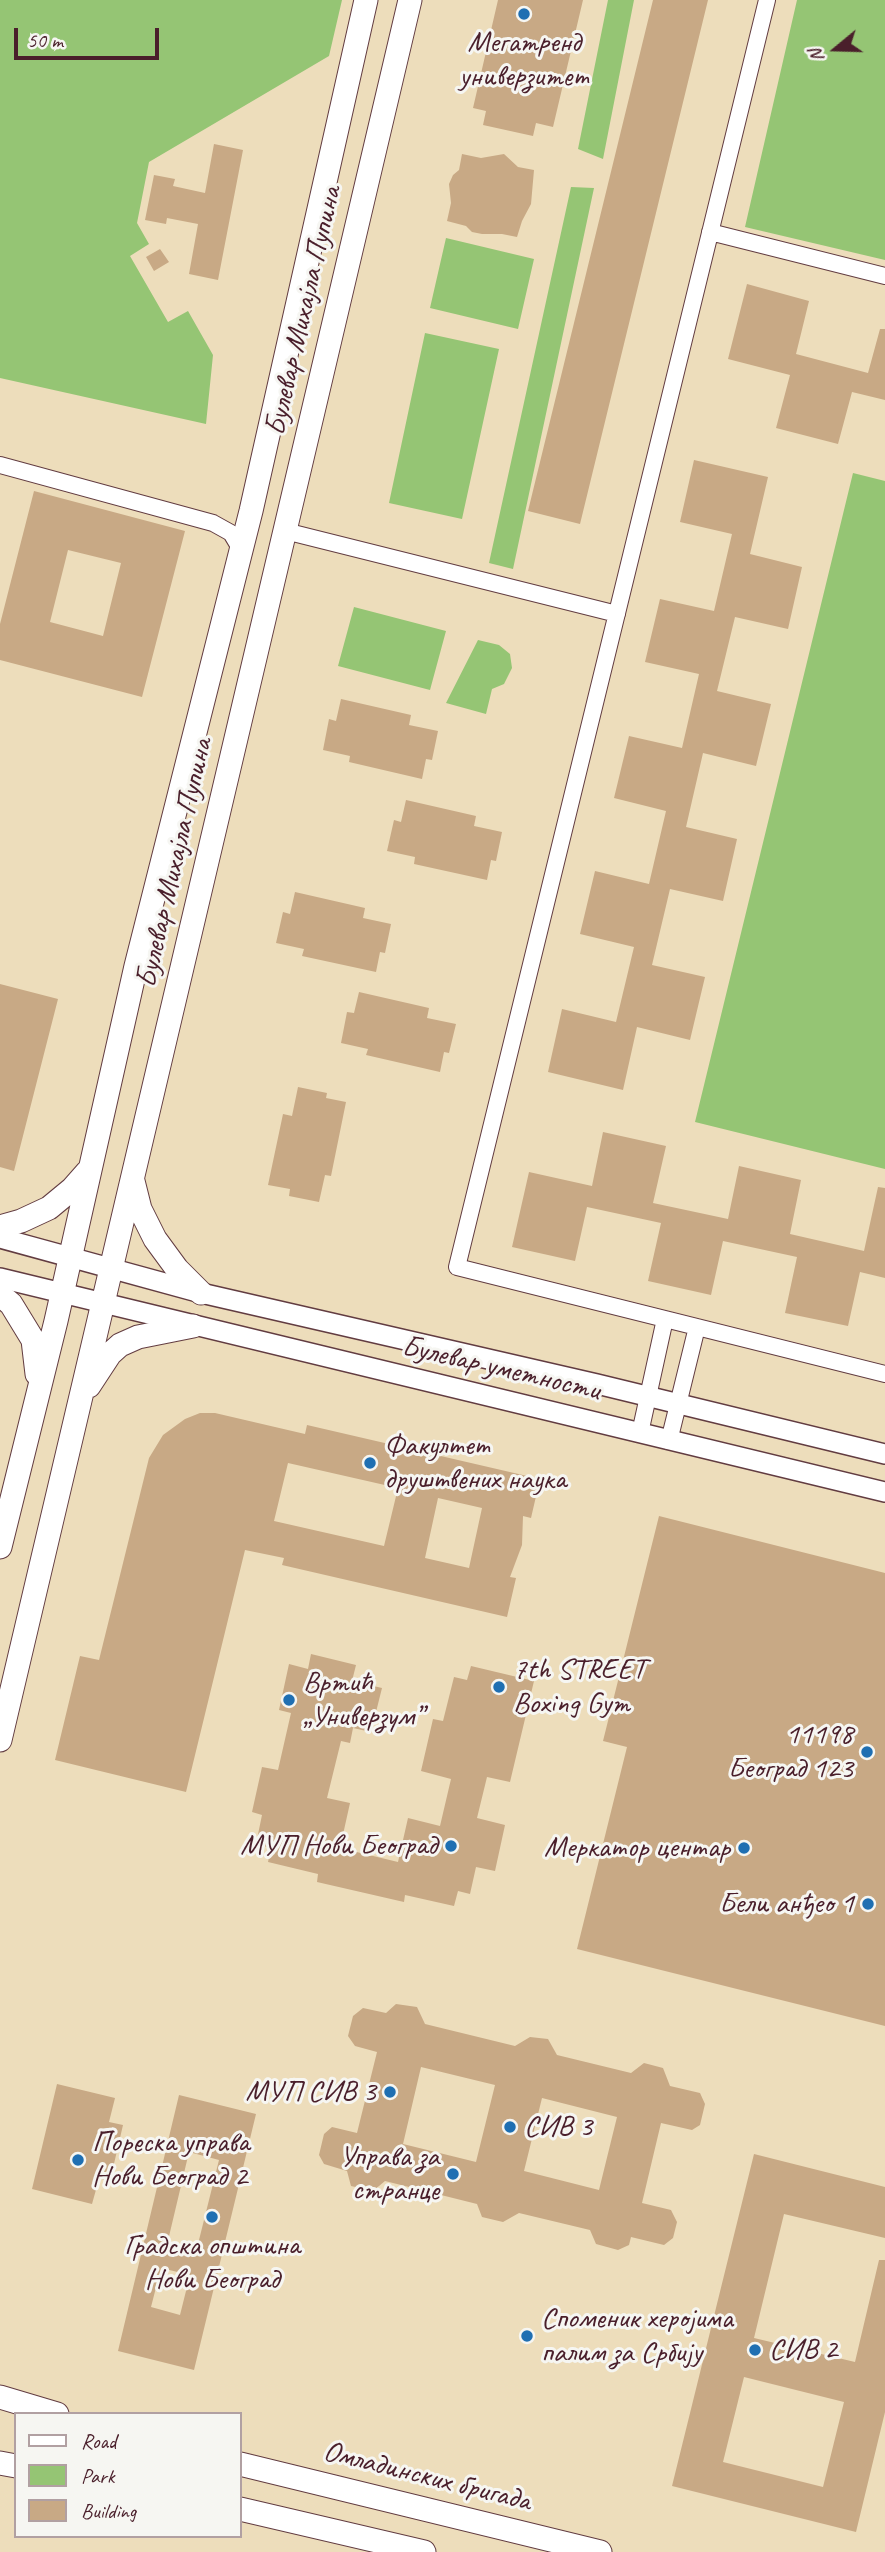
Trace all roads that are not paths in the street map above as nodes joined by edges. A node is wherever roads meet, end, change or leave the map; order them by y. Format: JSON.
{"nodes":[{"id":1,"x":366,"y":0,"type":"edge"},
{"id":2,"x":410,"y":0,"type":"edge"},
{"id":3,"x":767,"y":0,"type":"edge"},
{"id":4,"x":710,"y":232,"type":"junction"},
{"id":5,"x":885,"y":276,"type":"edge"},
{"id":6,"x":0,"y":465,"type":"edge"},
{"id":7,"x":250,"y":510,"type":"junction"},
{"id":8,"x":213,"y":523,"type":"junction"},
{"id":9,"x":285,"y":531,"type":"junction"},
{"id":10,"x":240,"y":548,"type":"junction"},
{"id":11,"x":617,"y":614,"type":"junction"},
{"id":12,"x":89,"y":1170,"type":"junction"},
{"id":13,"x":133,"y":1178,"type":"junction"},
{"id":14,"x":0,"y":1227,"type":"edge"},
{"id":15,"x":0,"y":1238,"type":"edge"},
{"id":16,"x":69,"y":1256,"type":"junction"},
{"id":17,"x":111,"y":1269,"type":"junction"},
{"id":18,"x":0,"y":1278,"type":"edge"},
{"id":19,"x":201,"y":1293,"type":"junction"},
{"id":20,"x":61,"y":1294,"type":"junction"},
{"id":21,"x":0,"y":1295,"type":"edge"},
{"id":22,"x":102,"y":1305,"type":"junction"},
{"id":23,"x":665,"y":1319,"type":"junction"},
{"id":24,"x":193,"y":1326,"type":"junction"},
{"id":25,"x":697,"y":1327,"type":"junction"},
{"id":26,"x":885,"y":1374,"type":"edge"},
{"id":27,"x":38,"y":1390,"type":"junction"},
{"id":28,"x":648,"y":1397,"type":"junction"},
{"id":29,"x":80,"y":1401,"type":"junction"},
{"id":30,"x":678,"y":1404,"type":"junction"},
{"id":31,"x":640,"y":1433,"type":"junction"},
{"id":32,"x":669,"y":1441,"type":"junction"},
{"id":33,"x":885,"y":1454,"type":"edge"},
{"id":34,"x":885,"y":1492,"type":"edge"},
{"id":35,"x":0,"y":1547,"type":"edge"},
{"id":36,"x":0,"y":1740,"type":"edge"},
{"id":37,"x":0,"y":2397,"type":"edge"},
{"id":38,"x":50,"y":2412,"type":"edge"},
{"id":39,"x":242,"y":2464,"type":"edge"},
{"id":40,"x":242,"y":2509,"type":"edge"},
{"id":41,"x":424,"y":2552,"type":"edge"},
{"id":42,"x":600,"y":2552,"type":"edge"}],
"edges":[{"from":1,"to":7,"type":"main road","name":"Булевар Михајла Пупина"},
{"from":2,"to":9,"type":"main road","name":"Булевар Михајла Пупина"},
{"from":3,"to":4,"type":"street"},
{"from":4,"to":5,"type":"street"},
{"from":4,"to":11,"type":"street"},
{"from":6,"to":8,"type":"street"},
{"from":7,"to":8,"type":"street"},
{"from":7,"to":10,"type":"main road","name":"Булевар Михајла Пупина"},
{"from":8,"to":10,"type":"street"},
{"from":9,"to":11,"type":"street"},
{"from":9,"to":13,"type":"main road","name":"Булевар Михајла Пупина"},
{"from":10,"to":12,"type":"main road","name":"Булевар Михајла Пупина"},
{"from":11,"to":23,"type":"street"},
{"from":12,"to":14,"type":"main road"},
{"from":12,"to":16,"type":"main road","name":"Булевар Михајла Пупина"},
{"from":13,"to":17,"type":"main road","name":"Булевар Михајла Пупина"},
{"from":13,"to":19,"type":"main road"},
{"from":15,"to":16,"type":"street","name":"Булевар уметности"},
{"from":16,"to":17,"type":"street","name":"Булевар уметности"},
{"from":16,"to":20,"type":"main road","name":"Булевар Михајла Пупина"},
{"from":17,"to":19,"type":"street","name":"Булевар уметности"},
{"from":17,"to":22,"type":"main road","name":"Булевар Михајла Пупина"},
{"from":18,"to":20,"type":"street","name":"Булевар уметности"},
{"from":19,"to":28,"type":"street","name":"Булевар уметности"},
{"from":20,"to":22,"type":"street","name":"Булевар уметности"},
{"from":20,"to":27,"type":"main road","name":"Булевар Михајла Пупина"},
{"from":21,"to":27,"type":"main road"},
{"from":22,"to":24,"type":"street","name":"Булевар уметности"},
{"from":22,"to":29,"type":"main road","name":"Булевар Михајла Пупина"},
{"from":23,"to":25,"type":"street"},
{"from":23,"to":28,"type":"street"},
{"from":24,"to":29,"type":"main road"},
{"from":24,"to":31,"type":"street","name":"Булевар уметности"},
{"from":25,"to":26,"type":"street"},
{"from":25,"to":30,"type":"street"},
{"from":27,"to":35,"type":"main road","name":"Булевар Михајла Пупина"},
{"from":28,"to":30,"type":"street","name":"Булевар уметности"},
{"from":28,"to":31,"type":"street"},
{"from":29,"to":36,"type":"main road","name":"Булевар Михајла Пупина"},
{"from":30,"to":32,"type":"street"},
{"from":30,"to":33,"type":"street","name":"Булевар уметности"},
{"from":31,"to":32,"type":"street","name":"Булевар уметности"},
{"from":32,"to":34,"type":"street","name":"Булевар уметности"},
{"from":37,"to":38,"type":"main road"},
{"from":39,"to":42,"type":"main road","name":"Омладинских бригада"},
{"from":40,"to":41,"type":"main road"}]}
